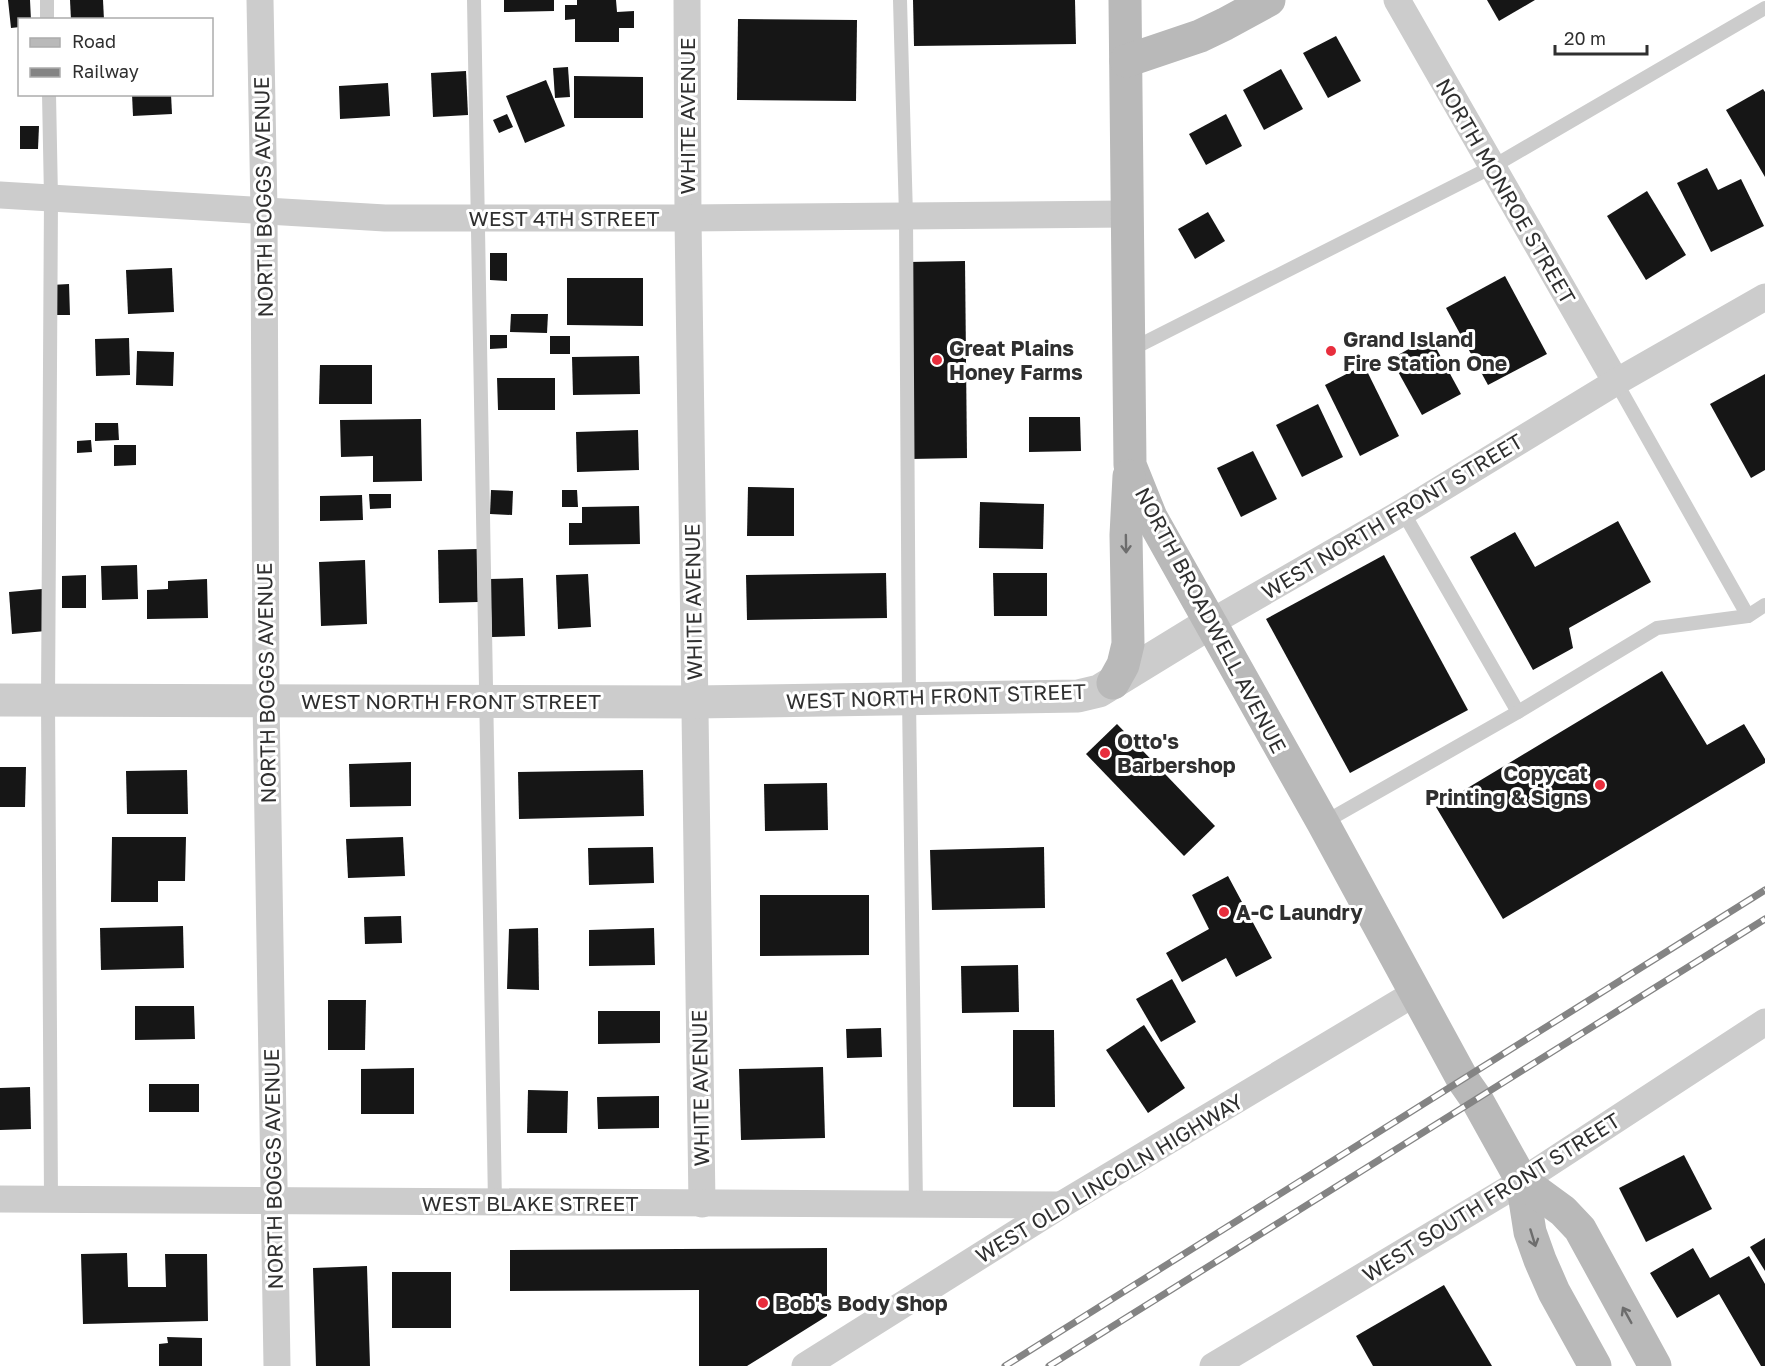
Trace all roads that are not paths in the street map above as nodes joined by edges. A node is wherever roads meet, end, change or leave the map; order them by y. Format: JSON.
{"nodes":[{"id":1,"x":47,"y":0,"type":"edge"},
{"id":2,"x":260,"y":0,"type":"edge"},
{"id":3,"x":474,"y":0,"type":"edge"},
{"id":4,"x":687,"y":0,"type":"edge"},
{"id":5,"x":900,"y":0,"type":"edge"},
{"id":6,"x":1125,"y":0,"type":"edge"},
{"id":7,"x":1269,"y":0,"type":"edge"},
{"id":8,"x":1397,"y":0,"type":"edge"},
{"id":9,"x":1765,"y":8,"type":"edge"},
{"id":10,"x":47,"y":18,"type":"edge"},
{"id":11,"x":1126,"y":62,"type":"junction"},
{"id":12,"x":49,"y":96,"type":"edge"},
{"id":13,"x":1492,"y":167,"type":"junction"},
{"id":14,"x":0,"y":195,"type":"edge"},
{"id":15,"x":51,"y":198,"type":"junction"},
{"id":16,"x":264,"y":211,"type":"junction"},
{"id":17,"x":1128,"y":214,"type":"junction"},
{"id":18,"x":906,"y":216,"type":"junction"},
{"id":19,"x":479,"y":218,"type":"junction"},
{"id":20,"x":688,"y":218,"type":"junction"},
{"id":21,"x":1765,"y":297,"type":"edge"},
{"id":22,"x":1128,"y":351,"type":"junction"},
{"id":23,"x":1616,"y":382,"type":"junction"},
{"id":24,"x":1130,"y":465,"type":"junction"},
{"id":25,"x":1403,"y":512,"type":"junction"},
{"id":26,"x":1765,"y":605,"type":"edge"},
{"id":27,"x":1748,"y":616,"type":"junction"},
{"id":28,"x":1210,"y":623,"type":"junction"},
{"id":29,"x":1113,"y":683,"type":"junction"},
{"id":30,"x":909,"y":699,"type":"junction"},
{"id":31,"x":0,"y":700,"type":"edge"},
{"id":32,"x":48,"y":700,"type":"junction"},
{"id":33,"x":266,"y":701,"type":"junction"},
{"id":34,"x":487,"y":701,"type":"junction"},
{"id":35,"x":694,"y":702,"type":"junction"},
{"id":36,"x":1518,"y":712,"type":"junction"},
{"id":37,"x":1323,"y":823,"type":"junction"},
{"id":38,"x":1415,"y":993,"type":"junction"},
{"id":39,"x":1765,"y":1022,"type":"edge"},
{"id":40,"x":1522,"y":1181,"type":"junction"},
{"id":41,"x":0,"y":1199,"type":"edge"},
{"id":42,"x":51,"y":1200,"type":"junction"},
{"id":43,"x":274,"y":1202,"type":"junction"},
{"id":44,"x":495,"y":1203,"type":"junction"},
{"id":45,"x":702,"y":1204,"type":"junction"},
{"id":46,"x":916,"y":1205,"type":"junction"},
{"id":47,"x":1061,"y":1205,"type":"junction"},
{"id":48,"x":276,"y":1366,"type":"edge"},
{"id":49,"x":805,"y":1366,"type":"edge"},
{"id":50,"x":1213,"y":1366,"type":"edge"},
{"id":51,"x":1595,"y":1366,"type":"edge"},
{"id":52,"x":1655,"y":1366,"type":"edge"}],
"edges":[{"from":1,"to":10,"type":"lane"},
{"from":2,"to":16,"type":"street","name":"NORTH BOGGS AVENUE"},
{"from":3,"to":19,"type":"lane"},
{"from":4,"to":20,"type":"street","name":"WHITE AVENUE"},
{"from":5,"to":18,"type":"lane"},
{"from":6,"to":11,"type":"main road","name":"NORTH BROADWELL AVENUE"},
{"from":7,"to":11,"type":"main road"},
{"from":8,"to":13,"type":"street","name":"NORTH MONROE STREET"},
{"from":9,"to":13,"type":"lane"},
{"from":11,"to":17,"type":"main road","name":"NORTH BROADWELL AVENUE"},
{"from":12,"to":15,"type":"lane"},
{"from":13,"to":22,"type":"lane"},
{"from":13,"to":23,"type":"street","name":"NORTH MONROE STREET"},
{"from":14,"to":15,"type":"street","name":"WEST 4TH STREET"},
{"from":15,"to":16,"type":"street","name":"WEST 4TH STREET"},
{"from":15,"to":32,"type":"lane"},
{"from":16,"to":19,"type":"street","name":"WEST 4TH STREET"},
{"from":16,"to":33,"type":"street","name":"NORTH BOGGS AVENUE"},
{"from":17,"to":18,"type":"street","name":"WEST 4TH STREET"},
{"from":17,"to":22,"type":"main road","name":"NORTH BROADWELL AVENUE"},
{"from":18,"to":20,"type":"street","name":"WEST 4TH STREET"},
{"from":18,"to":30,"type":"lane"},
{"from":19,"to":20,"type":"street","name":"WEST 4TH STREET"},
{"from":19,"to":34,"type":"lane"},
{"from":20,"to":35,"type":"street","name":"WHITE AVENUE"},
{"from":21,"to":23,"type":"street","name":"WEST NORTH FRONT STREET"},
{"from":22,"to":24,"type":"main road","name":"NORTH BROADWELL AVENUE"},
{"from":23,"to":25,"type":"street","name":"WEST NORTH FRONT STREET"},
{"from":23,"to":27,"type":"lane"},
{"from":24,"to":28,"type":"main road","name":"NORTH BROADWELL AVENUE"},
{"from":24,"to":29,"type":"main road","one_way":true},
{"from":25,"to":28,"type":"street","name":"WEST NORTH FRONT STREET"},
{"from":25,"to":36,"type":"lane"},
{"from":26,"to":27,"type":"lane"},
{"from":27,"to":36,"type":"lane"},
{"from":28,"to":29,"type":"street","name":"WEST NORTH FRONT STREET"},
{"from":28,"to":37,"type":"main road","name":"NORTH BROADWELL AVENUE"},
{"from":29,"to":30,"type":"street","name":"WEST NORTH FRONT STREET"},
{"from":30,"to":35,"type":"street","name":"WEST NORTH FRONT STREET"},
{"from":30,"to":46,"type":"lane"},
{"from":31,"to":32,"type":"street","name":"WEST NORTH FRONT STREET"},
{"from":32,"to":33,"type":"street","name":"WEST NORTH FRONT STREET"},
{"from":32,"to":42,"type":"lane"},
{"from":33,"to":34,"type":"street","name":"WEST NORTH FRONT STREET"},
{"from":33,"to":43,"type":"street","name":"NORTH BOGGS AVENUE"},
{"from":34,"to":35,"type":"street","name":"WEST NORTH FRONT STREET"},
{"from":34,"to":44,"type":"lane"},
{"from":35,"to":45,"type":"street","name":"WHITE AVENUE"},
{"from":36,"to":37,"type":"lane"},
{"from":37,"to":38,"type":"main road","name":"NORTH BROADWELL AVENUE"},
{"from":38,"to":40,"type":"main road","name":"NORTH BROADWELL AVENUE"},
{"from":38,"to":47,"type":"street","name":"WEST OLD LINCOLN HIGHWAY"},
{"from":39,"to":40,"type":"street","name":"WEST SOUTH FRONT STREET"},
{"from":40,"to":50,"type":"street","name":"WEST SOUTH FRONT STREET"},
{"from":40,"to":51,"type":"main road","name":"NORTH BROADWELL AVENUE","one_way":true},
{"from":52,"to":40,"type":"main road","name":"NORTH BROADWELL AVENUE","one_way":true},
{"from":41,"to":42,"type":"street","name":"WEST BLAKE STREET"},
{"from":42,"to":43,"type":"street","name":"WEST BLAKE STREET"},
{"from":43,"to":44,"type":"street","name":"WEST BLAKE STREET"},
{"from":43,"to":48,"type":"street","name":"NORTH BOGGS AVENUE"},
{"from":44,"to":45,"type":"street","name":"WEST BLAKE STREET"},
{"from":45,"to":46,"type":"street","name":"WEST BLAKE STREET"},
{"from":46,"to":47,"type":"street","name":"WEST BLAKE STREET"},
{"from":47,"to":49,"type":"street","name":"WEST OLD LINCOLN HIGHWAY"}]}
